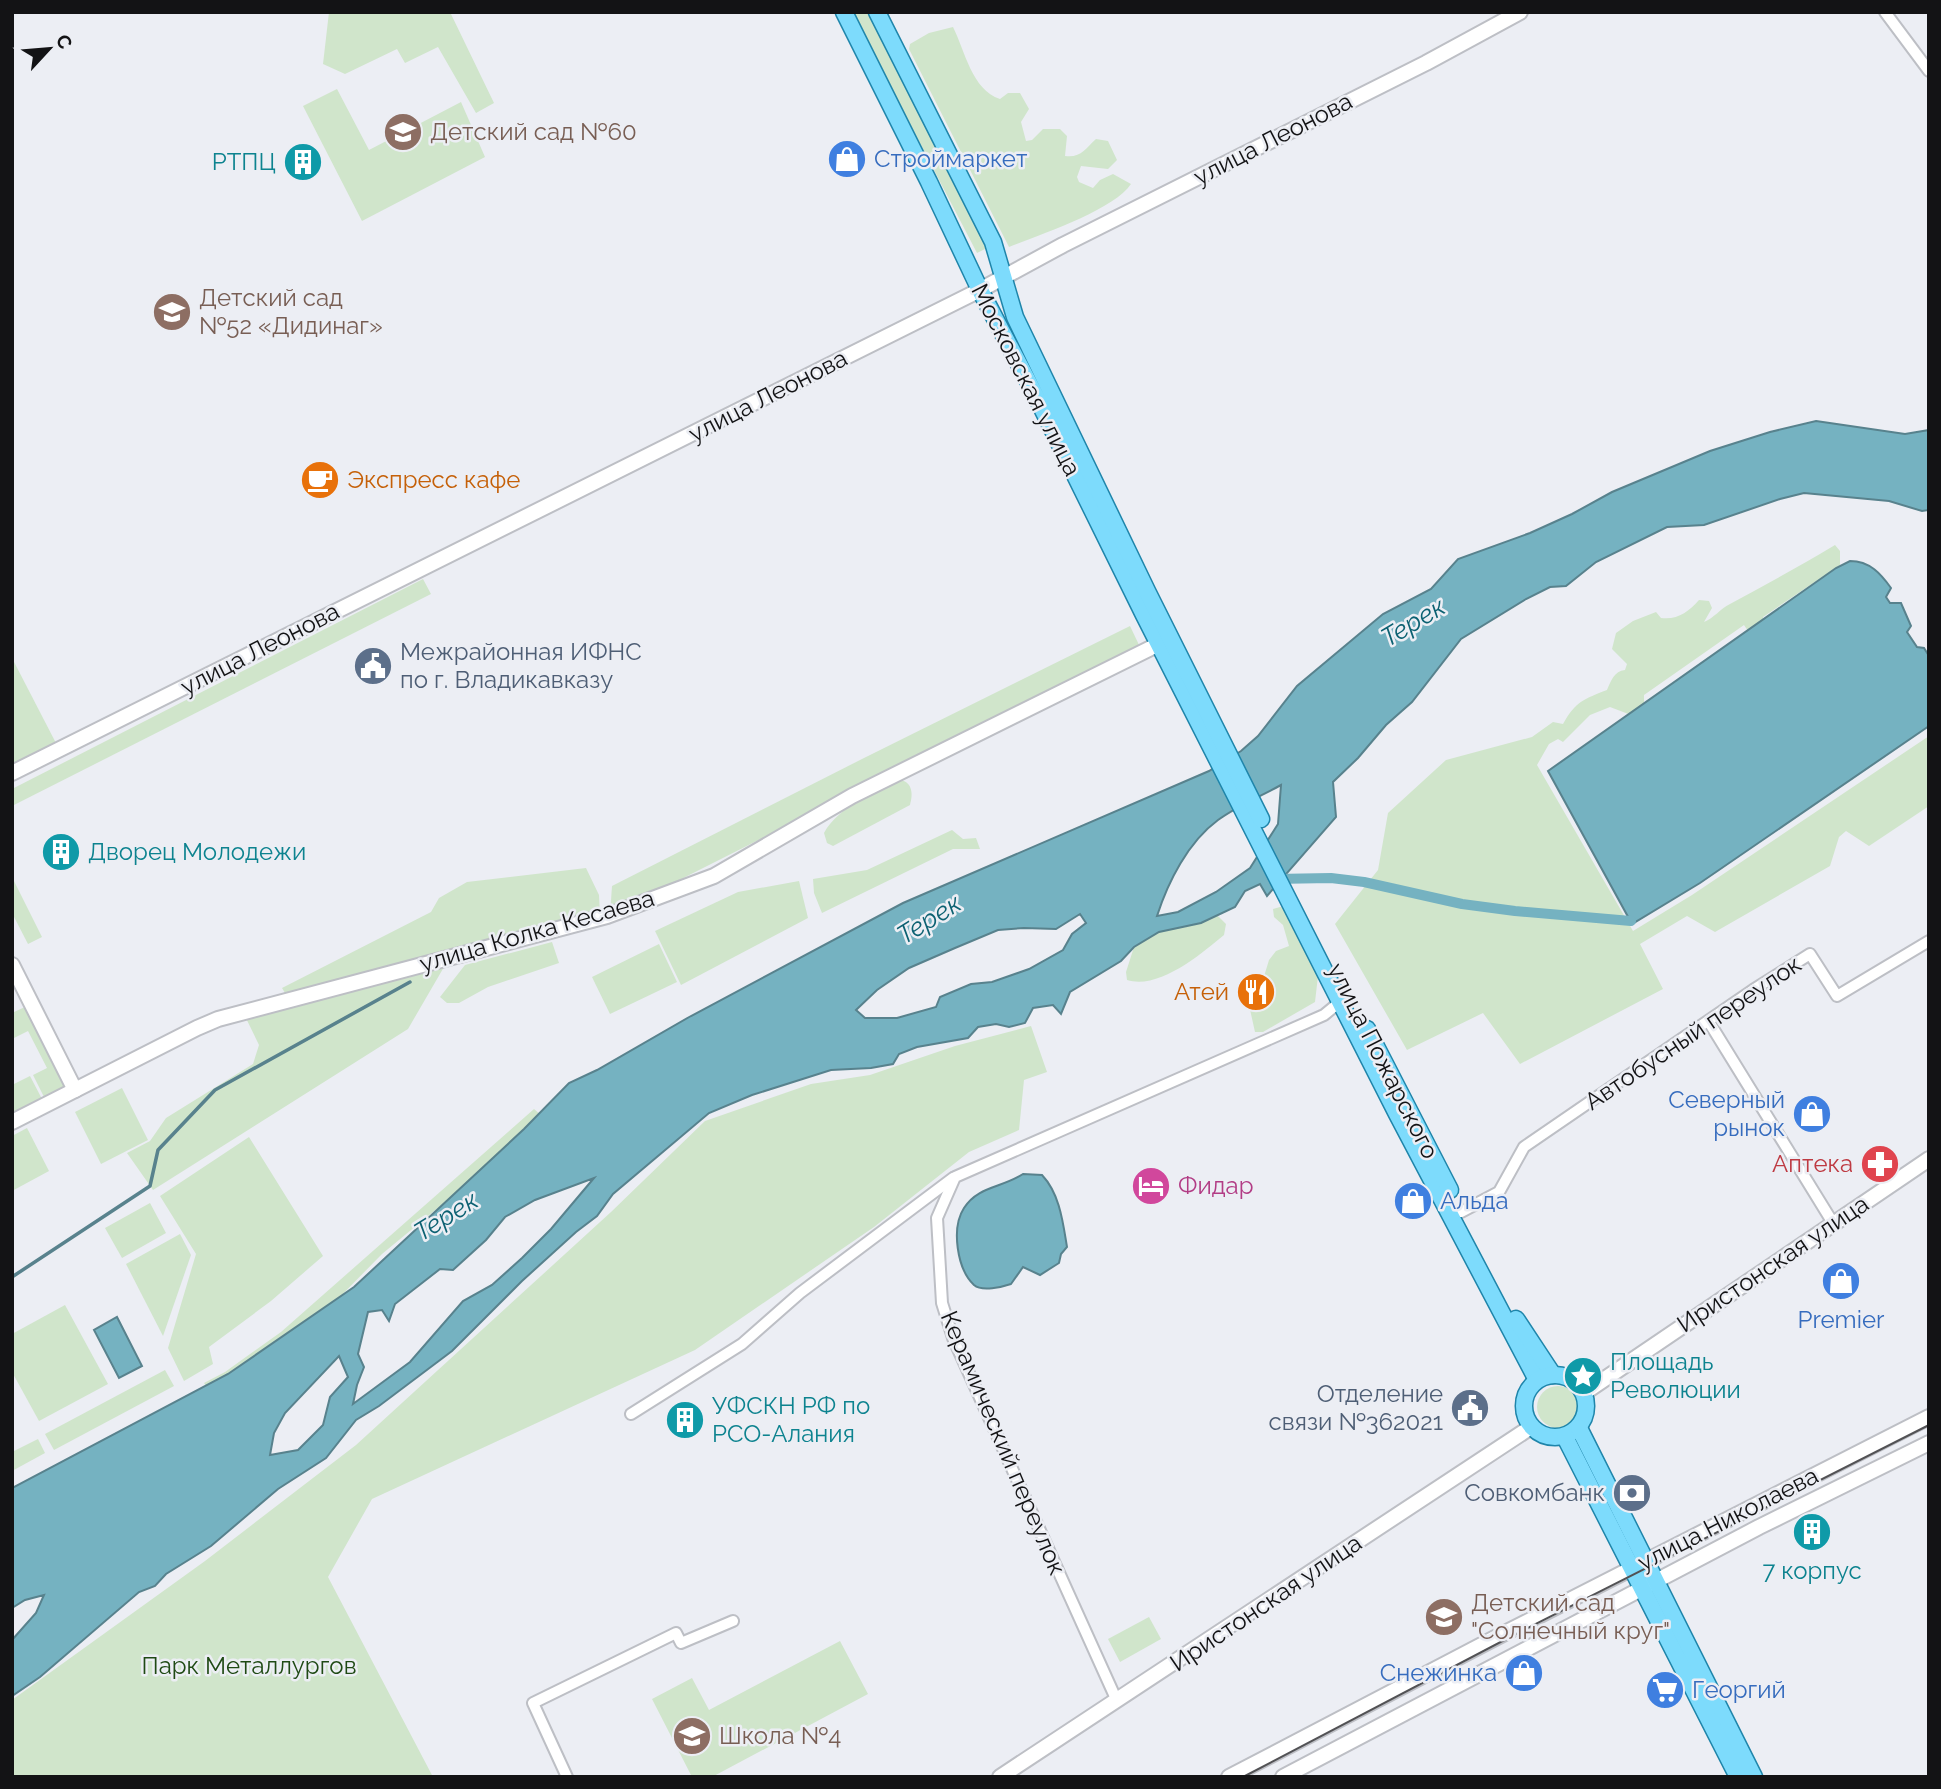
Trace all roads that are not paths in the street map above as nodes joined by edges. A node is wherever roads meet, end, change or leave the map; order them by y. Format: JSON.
{"nodes":[{"id":1,"x":844,"y":12,"type":"edge"},
{"id":2,"x":877,"y":12,"type":"edge"},
{"id":3,"x":1520,"y":12,"type":"edge"},
{"id":4,"x":1885,"y":12,"type":"edge"},
{"id":5,"x":1929,"y":71,"type":"edge"},
{"id":6,"x":1004,"y":276,"type":"junction"},
{"id":7,"x":980,"y":290,"type":"junction"},
{"id":8,"x":1159,"y":644,"type":"junction"},
{"id":9,"x":1217,"y":744,"type":"junction"},
{"id":10,"x":12,"y":773,"type":"edge"},
{"id":11,"x":1311,"y":930,"type":"junction"},
{"id":12,"x":1929,"y":941,"type":"edge"},
{"id":13,"x":12,"y":964,"type":"edge"},
{"id":14,"x":1341,"y":1002,"type":"junction"},
{"id":15,"x":1709,"y":1022,"type":"junction"},
{"id":16,"x":75,"y":1090,"type":"junction"},
{"id":17,"x":12,"y":1122,"type":"edge"},
{"id":18,"x":1929,"y":1159,"type":"edge"},
{"id":19,"x":954,"y":1177,"type":"junction"},
{"id":20,"x":1461,"y":1212,"type":"junction"},
{"id":21,"x":1833,"y":1223,"type":"junction"},
{"id":22,"x":1553,"y":1375,"type":"junction"},
{"id":23,"x":1537,"y":1380,"type":"junction"},
{"id":24,"x":1584,"y":1392,"type":"junction"},
{"id":25,"x":631,"y":1414,"type":"dead end"},
{"id":26,"x":1929,"y":1417,"type":"edge"},
{"id":27,"x":1531,"y":1427,"type":"junction"},
{"id":28,"x":1579,"y":1427,"type":"junction"},
{"id":29,"x":1564,"y":1437,"type":"junction"},
{"id":30,"x":1929,"y":1443,"type":"edge"},
{"id":31,"x":1639,"y":1565,"type":"junction"},
{"id":32,"x":1649,"y":1586,"type":"junction"},
{"id":33,"x":733,"y":1621,"type":"dead end"},
{"id":34,"x":1117,"y":1701,"type":"junction"},
{"id":35,"x":567,"y":1777,"type":"edge"},
{"id":36,"x":1000,"y":1777,"type":"edge"},
{"id":37,"x":1229,"y":1777,"type":"edge"},
{"id":38,"x":1283,"y":1777,"type":"edge"},
{"id":39,"x":1738,"y":1777,"type":"edge"},
{"id":40,"x":1754,"y":1777,"type":"edge"}],
"edges":[{"from":1,"to":7,"type":"main road","name":"Московская улица"},
{"from":2,"to":6,"type":"main road","name":"Московская улица"},
{"from":3,"to":6,"type":"street","name":"улица Леонова"},
{"from":4,"to":5,"type":"street"},
{"from":6,"to":7,"type":"street","name":"улица Леонова"},
{"from":6,"to":9,"type":"main road","name":"Московская улица"},
{"from":7,"to":8,"type":"main road","name":"Московская улица"},
{"from":7,"to":10,"type":"street","name":"улица Леонова"},
{"from":8,"to":9,"type":"main road","name":"Московская улица"},
{"from":8,"to":16,"type":"street","name":"улица Колка Кесаева"},
{"from":9,"to":11,"type":"main road","name":"улица Пожарского"},
{"from":11,"to":14,"type":"main road","name":"улица Пожарского"},
{"from":11,"to":20,"type":"main road","name":"улица Пожарского"},
{"from":12,"to":15,"type":"street","name":"Автобусный переулок"},
{"from":13,"to":16,"type":"street"},
{"from":14,"to":19,"type":"street"},
{"from":14,"to":23,"type":"main road","name":"улица Пожарского"},
{"from":15,"to":20,"type":"street","name":"Автобусный переулок"},
{"from":15,"to":21,"type":"street"},
{"from":16,"to":17,"type":"street","name":"улица Колка Кесаева"},
{"from":18,"to":21,"type":"street","name":"Иристонская улица"},
{"from":19,"to":25,"type":"street"},
{"from":19,"to":34,"type":"street","name":"Керамический переулок"},
{"from":20,"to":22,"type":"main road","name":"улица Пожарского"},
{"from":21,"to":24,"type":"street","name":"Иристонская улица"},
{"from":22,"to":23,"type":"main road"},
{"from":22,"to":24,"type":"main road"},
{"from":23,"to":27,"type":"main road"},
{"from":24,"to":28,"type":"main road"},
{"from":26,"to":31,"type":"street","name":"улица Николаева"},
{"from":27,"to":29,"type":"main road"},
{"from":27,"to":34,"type":"street","name":"Иристонская улица"},
{"from":28,"to":29,"type":"main road"},
{"from":28,"to":31,"type":"main road"},
{"from":29,"to":31,"type":"main road"},
{"from":30,"to":32,"type":"street","name":"улица Николаева"},
{"from":31,"to":32,"type":"main road"},
{"from":31,"to":37,"type":"street","name":"улица Николаева"},
{"from":32,"to":38,"type":"street","name":"улица Николаева"},
{"from":32,"to":39,"type":"main road"},
{"from":32,"to":40,"type":"main road"},
{"from":33,"to":35,"type":"street"},
{"from":34,"to":36,"type":"street","name":"Иристонская улица"}]}
